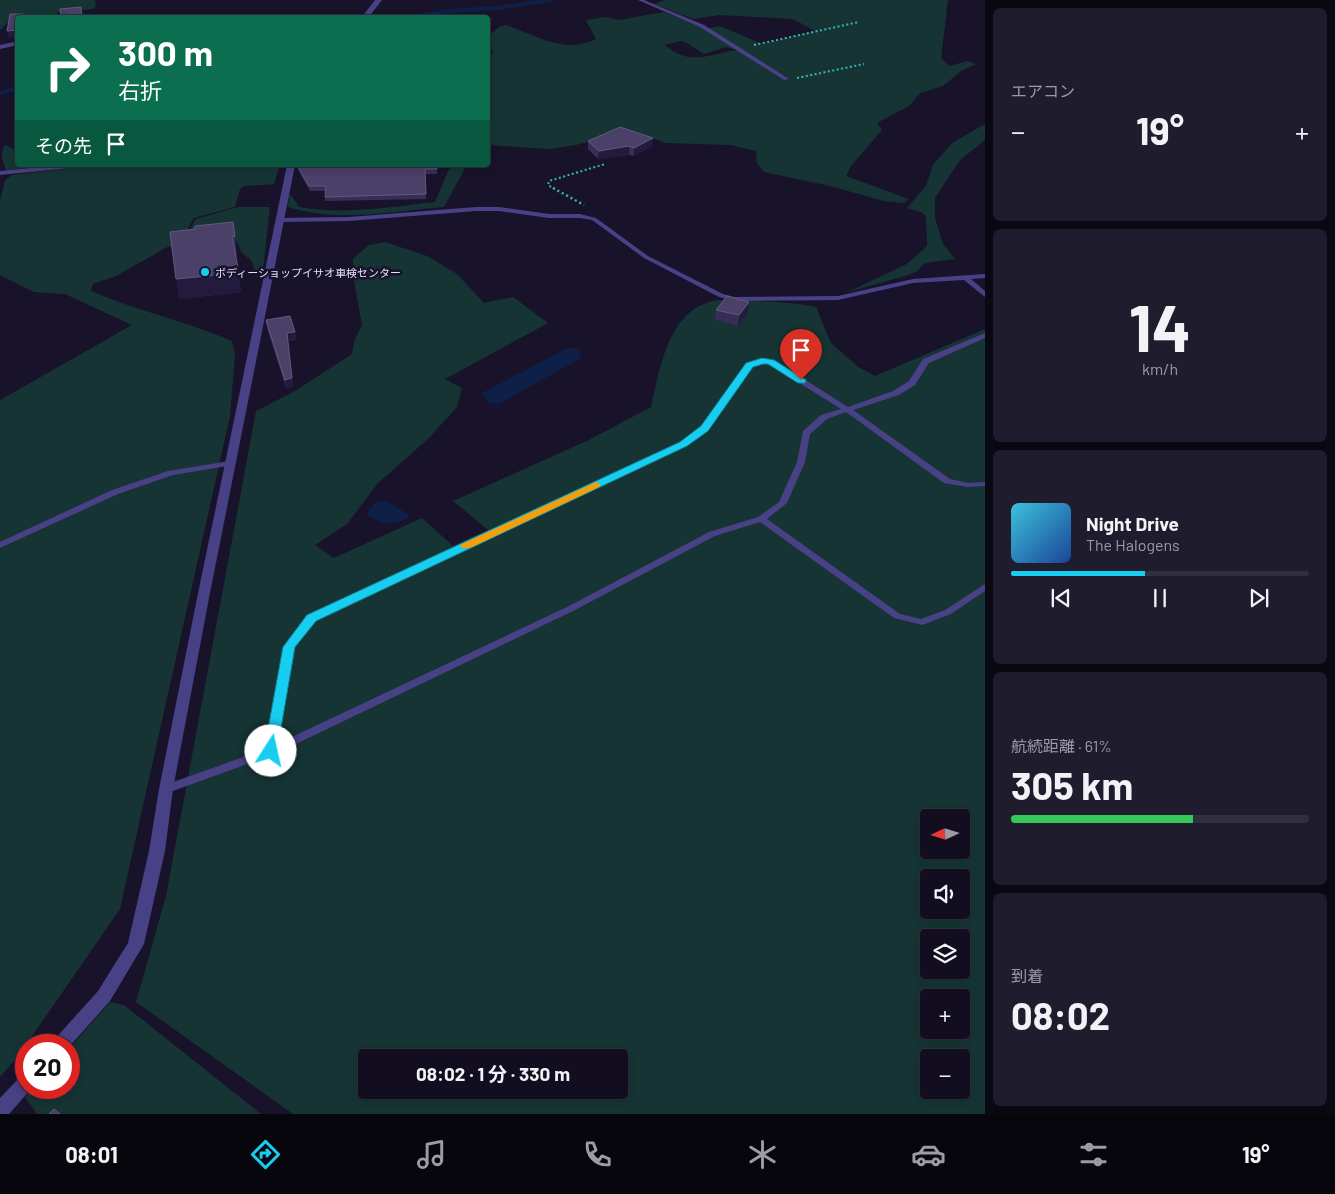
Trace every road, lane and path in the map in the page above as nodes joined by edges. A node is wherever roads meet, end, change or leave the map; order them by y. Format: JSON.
{"nodes":[{"id":1,"x":379,"y":0,"type":"edge"},
{"id":2,"x":640,"y":0,"type":"edge"},
{"id":3,"x":366,"y":15,"type":"edge"},
{"id":4,"x":858,"y":22,"type":"dead end"},
{"id":5,"x":15,"y":44,"type":"edge"},
{"id":6,"x":0,"y":47,"type":"edge"},
{"id":7,"x":738,"y":48,"type":"junction"},
{"id":8,"x":864,"y":64,"type":"dead end"},
{"id":9,"x":786,"y":79,"type":"joint"},
{"id":10,"x":605,"y":164,"type":"dead end"},
{"id":11,"x":57,"y":167,"type":"edge"},
{"id":12,"x":291,"y":167,"type":"edge"},
{"id":13,"x":0,"y":172,"type":"edge"},
{"id":14,"x":584,"y":217,"type":"junction"},
{"id":15,"x":279,"y":220,"type":"junction"},
{"id":16,"x":985,"y":276,"type":"edge"},
{"id":17,"x":966,"y":278,"type":"junction"},
{"id":18,"x":985,"y":294,"type":"edge"},
{"id":19,"x":985,"y":335,"type":"edge"},
{"id":20,"x":846,"y":409,"type":"junction"},
{"id":21,"x":230,"y":463,"type":"junction"},
{"id":22,"x":985,"y":484,"type":"edge"},
{"id":23,"x":762,"y":519,"type":"junction"},
{"id":24,"x":0,"y":545,"type":"edge"},
{"id":25,"x":985,"y":587,"type":"edge"},
{"id":26,"x":271,"y":751,"type":"junction"},
{"id":27,"x":166,"y":789,"type":"junction"},
{"id":28,"x":70,"y":1034,"type":"edge"},
{"id":29,"x":15,"y":1094,"type":"edge"},
{"id":30,"x":0,"y":1111,"type":"edge"}],
"edges":[{"from":1,"to":3,"type":"street"},
{"from":2,"to":7,"type":"lane"},
{"from":4,"to":7,"type":"path"},
{"from":5,"to":6,"type":"street"},
{"from":7,"to":9,"type":"lane"},
{"from":8,"to":9,"type":"path"},
{"from":10,"to":14,"type":"path"},
{"from":11,"to":13,"type":"lane"},
{"from":12,"to":15,"type":"street"},
{"from":14,"to":15,"type":"lane"},
{"from":14,"to":17,"type":"lane"},
{"from":15,"to":21,"type":"street"},
{"from":16,"to":17,"type":"lane"},
{"from":17,"to":18,"type":"lane"},
{"from":19,"to":20,"type":"lane"},
{"from":20,"to":22,"type":"lane"},
{"from":20,"to":23,"type":"lane"},
{"from":20,"to":26,"type":"lane"},
{"from":21,"to":24,"type":"lane"},
{"from":21,"to":27,"type":"street"},
{"from":23,"to":25,"type":"lane"},
{"from":23,"to":26,"type":"lane"},
{"from":26,"to":27,"type":"lane"},
{"from":27,"to":28,"type":"street"},
{"from":29,"to":30,"type":"street"}]}
